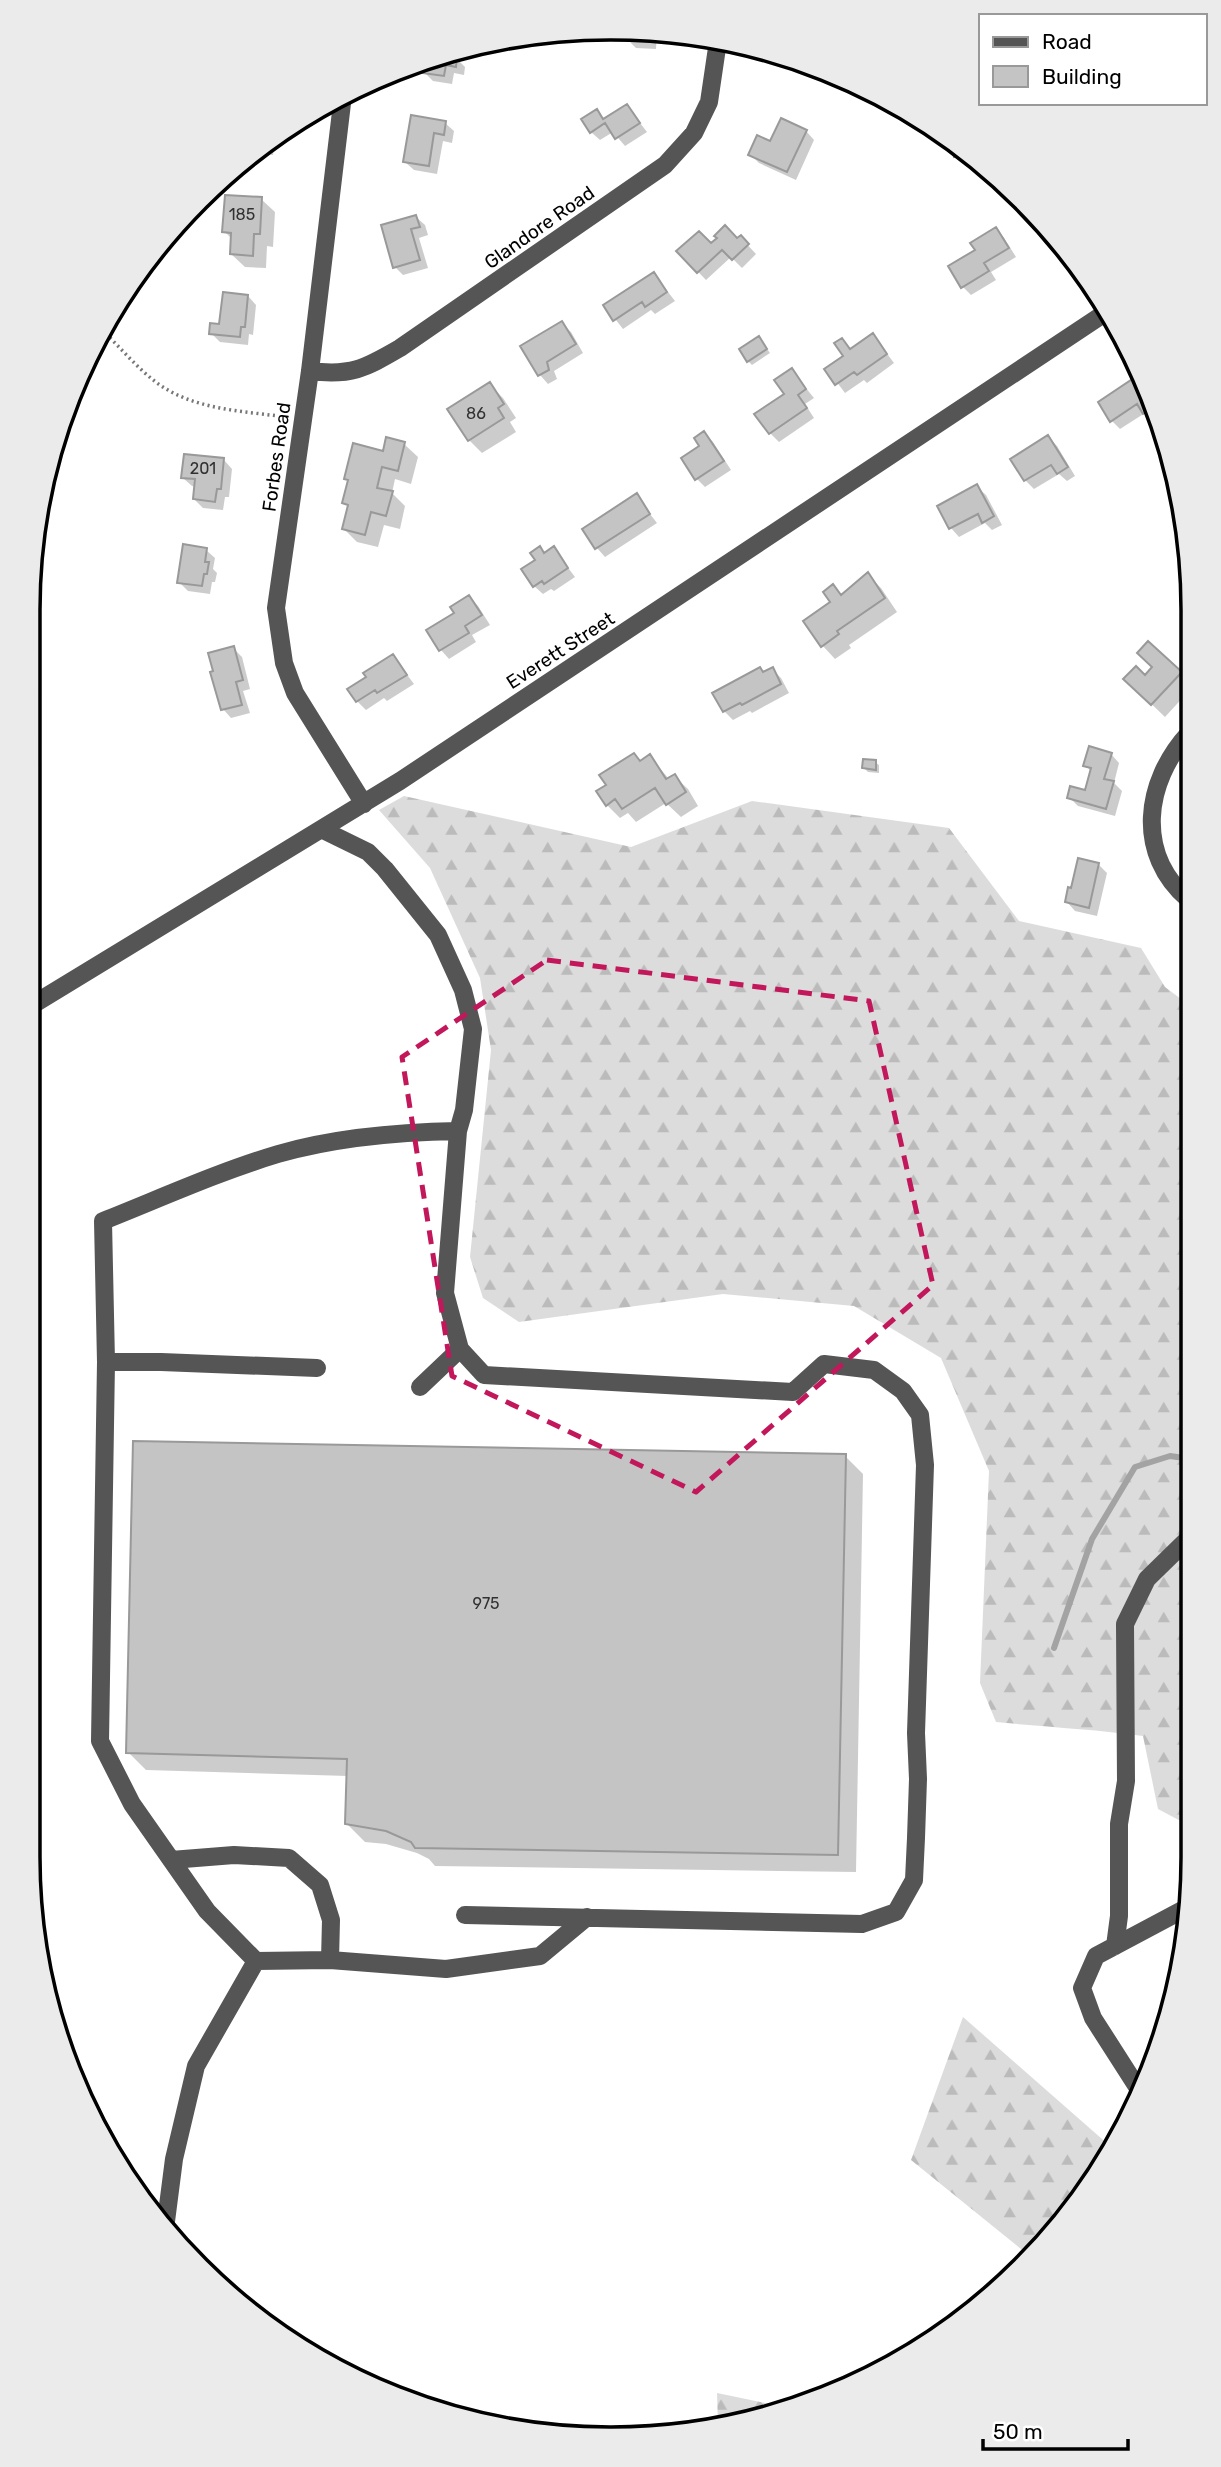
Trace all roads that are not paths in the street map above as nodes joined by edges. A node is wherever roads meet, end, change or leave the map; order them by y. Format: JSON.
{"nodes":[{"id":1,"x":717,"y":50,"type":"edge"},
{"id":2,"x":341,"y":108,"type":"edge"},
{"id":3,"x":1099,"y":317,"type":"edge"},
{"id":4,"x":310,"y":371,"type":"junction"},
{"id":5,"x":1181,"y":743,"type":"edge"},
{"id":6,"x":364,"y":804,"type":"junction"},
{"id":7,"x":323,"y":830,"type":"junction"},
{"id":8,"x":1181,"y":891,"type":"edge"},
{"id":9,"x":40,"y":1000,"type":"edge"},
{"id":10,"x":458,"y":1131,"type":"junction"},
{"id":11,"x":460,"y":1349,"type":"junction"},
{"id":12,"x":106,"y":1362,"type":"junction"},
{"id":13,"x":317,"y":1368,"type":"dead end"},
{"id":14,"x":420,"y":1387,"type":"dead end"},
{"id":15,"x":1181,"y":1546,"type":"edge"},
{"id":16,"x":171,"y":1860,"type":"junction"},
{"id":17,"x":1178,"y":1912,"type":"edge"},
{"id":18,"x":465,"y":1914,"type":"dead end"},
{"id":19,"x":587,"y":1917,"type":"junction"},
{"id":20,"x":1115,"y":1946,"type":"junction"},
{"id":21,"x":330,"y":1960,"type":"junction"},
{"id":22,"x":256,"y":1961,"type":"junction"},
{"id":23,"x":1134,"y":2082,"type":"edge"},
{"id":24,"x":167,"y":2214,"type":"edge"}],
"edges":[{"from":1,"to":4,"type":"street","name":"Glandore Road"},
{"from":2,"to":4,"type":"street","name":"Forbes Road"},
{"from":3,"to":6,"type":"street","name":"Everett Street"},
{"from":4,"to":6,"type":"street","name":"Forbes Road"},
{"from":5,"to":8,"type":"street"},
{"from":6,"to":7,"type":"street","name":"Everett Street"},
{"from":7,"to":9,"type":"street","name":"Everett Street"},
{"from":7,"to":10,"type":"street"},
{"from":10,"to":11,"type":"street"},
{"from":10,"to":12,"type":"street"},
{"from":11,"to":14,"type":"street"},
{"from":11,"to":19,"type":"street"},
{"from":12,"to":13,"type":"street"},
{"from":12,"to":16,"type":"street"},
{"from":15,"to":20,"type":"street"},
{"from":16,"to":21,"type":"street"},
{"from":16,"to":22,"type":"street"},
{"from":17,"to":20,"type":"street"},
{"from":18,"to":19,"type":"street"},
{"from":19,"to":21,"type":"street"},
{"from":20,"to":23,"type":"street"},
{"from":21,"to":22,"type":"street"},
{"from":22,"to":24,"type":"street"}]}
